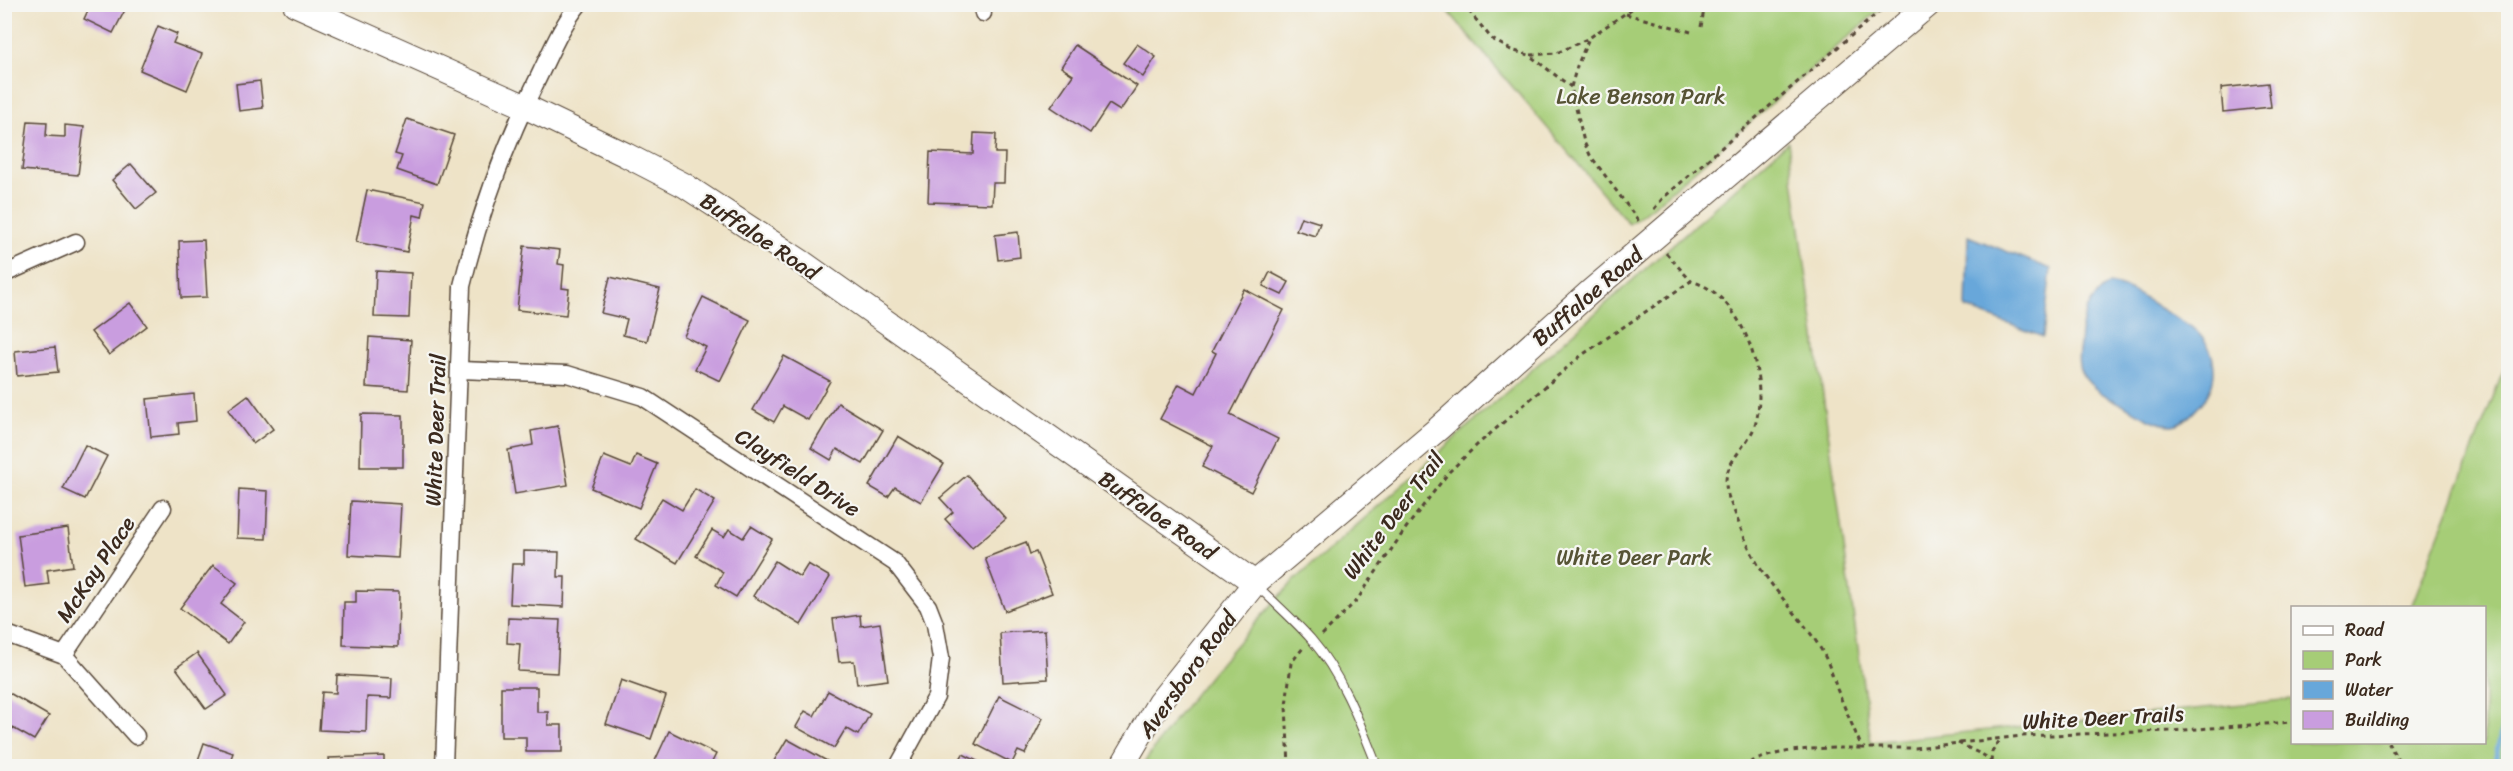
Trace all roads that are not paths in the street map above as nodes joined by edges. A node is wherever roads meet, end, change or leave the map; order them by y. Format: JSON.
{"nodes":[{"id":1,"x":295,"y":4,"type":"edge"},
{"id":2,"x":579,"y":4,"type":"edge"},
{"id":3,"x":1929,"y":4,"type":"edge"},
{"id":4,"x":524,"y":106,"type":"junction"},
{"id":5,"x":76,"y":242,"type":"dead end"},
{"id":6,"x":4,"y":274,"type":"edge"},
{"id":7,"x":460,"y":370,"type":"junction"},
{"id":8,"x":163,"y":508,"type":"dead end"},
{"id":9,"x":1255,"y":583,"type":"junction"},
{"id":10,"x":4,"y":633,"type":"edge"},
{"id":11,"x":63,"y":655,"type":"junction"},
{"id":12,"x":136,"y":736,"type":"dead end"},
{"id":13,"x":444,"y":766,"type":"edge"},
{"id":14,"x":898,"y":766,"type":"edge"},
{"id":15,"x":1122,"y":766,"type":"edge"},
{"id":16,"x":1377,"y":766,"type":"edge"}],
"edges":[{"from":1,"to":4,"type":"street","name":"Buffaloe Road"},
{"from":2,"to":4,"type":"street","name":"White Deer Trail"},
{"from":3,"to":9,"type":"street","name":"Buffaloe Road"},
{"from":4,"to":7,"type":"street","name":"White Deer Trail"},
{"from":4,"to":9,"type":"street","name":"Buffaloe Road"},
{"from":5,"to":6,"type":"street"},
{"from":7,"to":13,"type":"street","name":"White Deer Trail"},
{"from":7,"to":14,"type":"street","name":"Clayfield Drive"},
{"from":8,"to":11,"type":"street","name":"McKay Place"},
{"from":9,"to":15,"type":"street","name":"Aversboro Road"},
{"from":9,"to":16,"type":"lane"},
{"from":10,"to":11,"type":"street"},
{"from":11,"to":12,"type":"street"}]}
